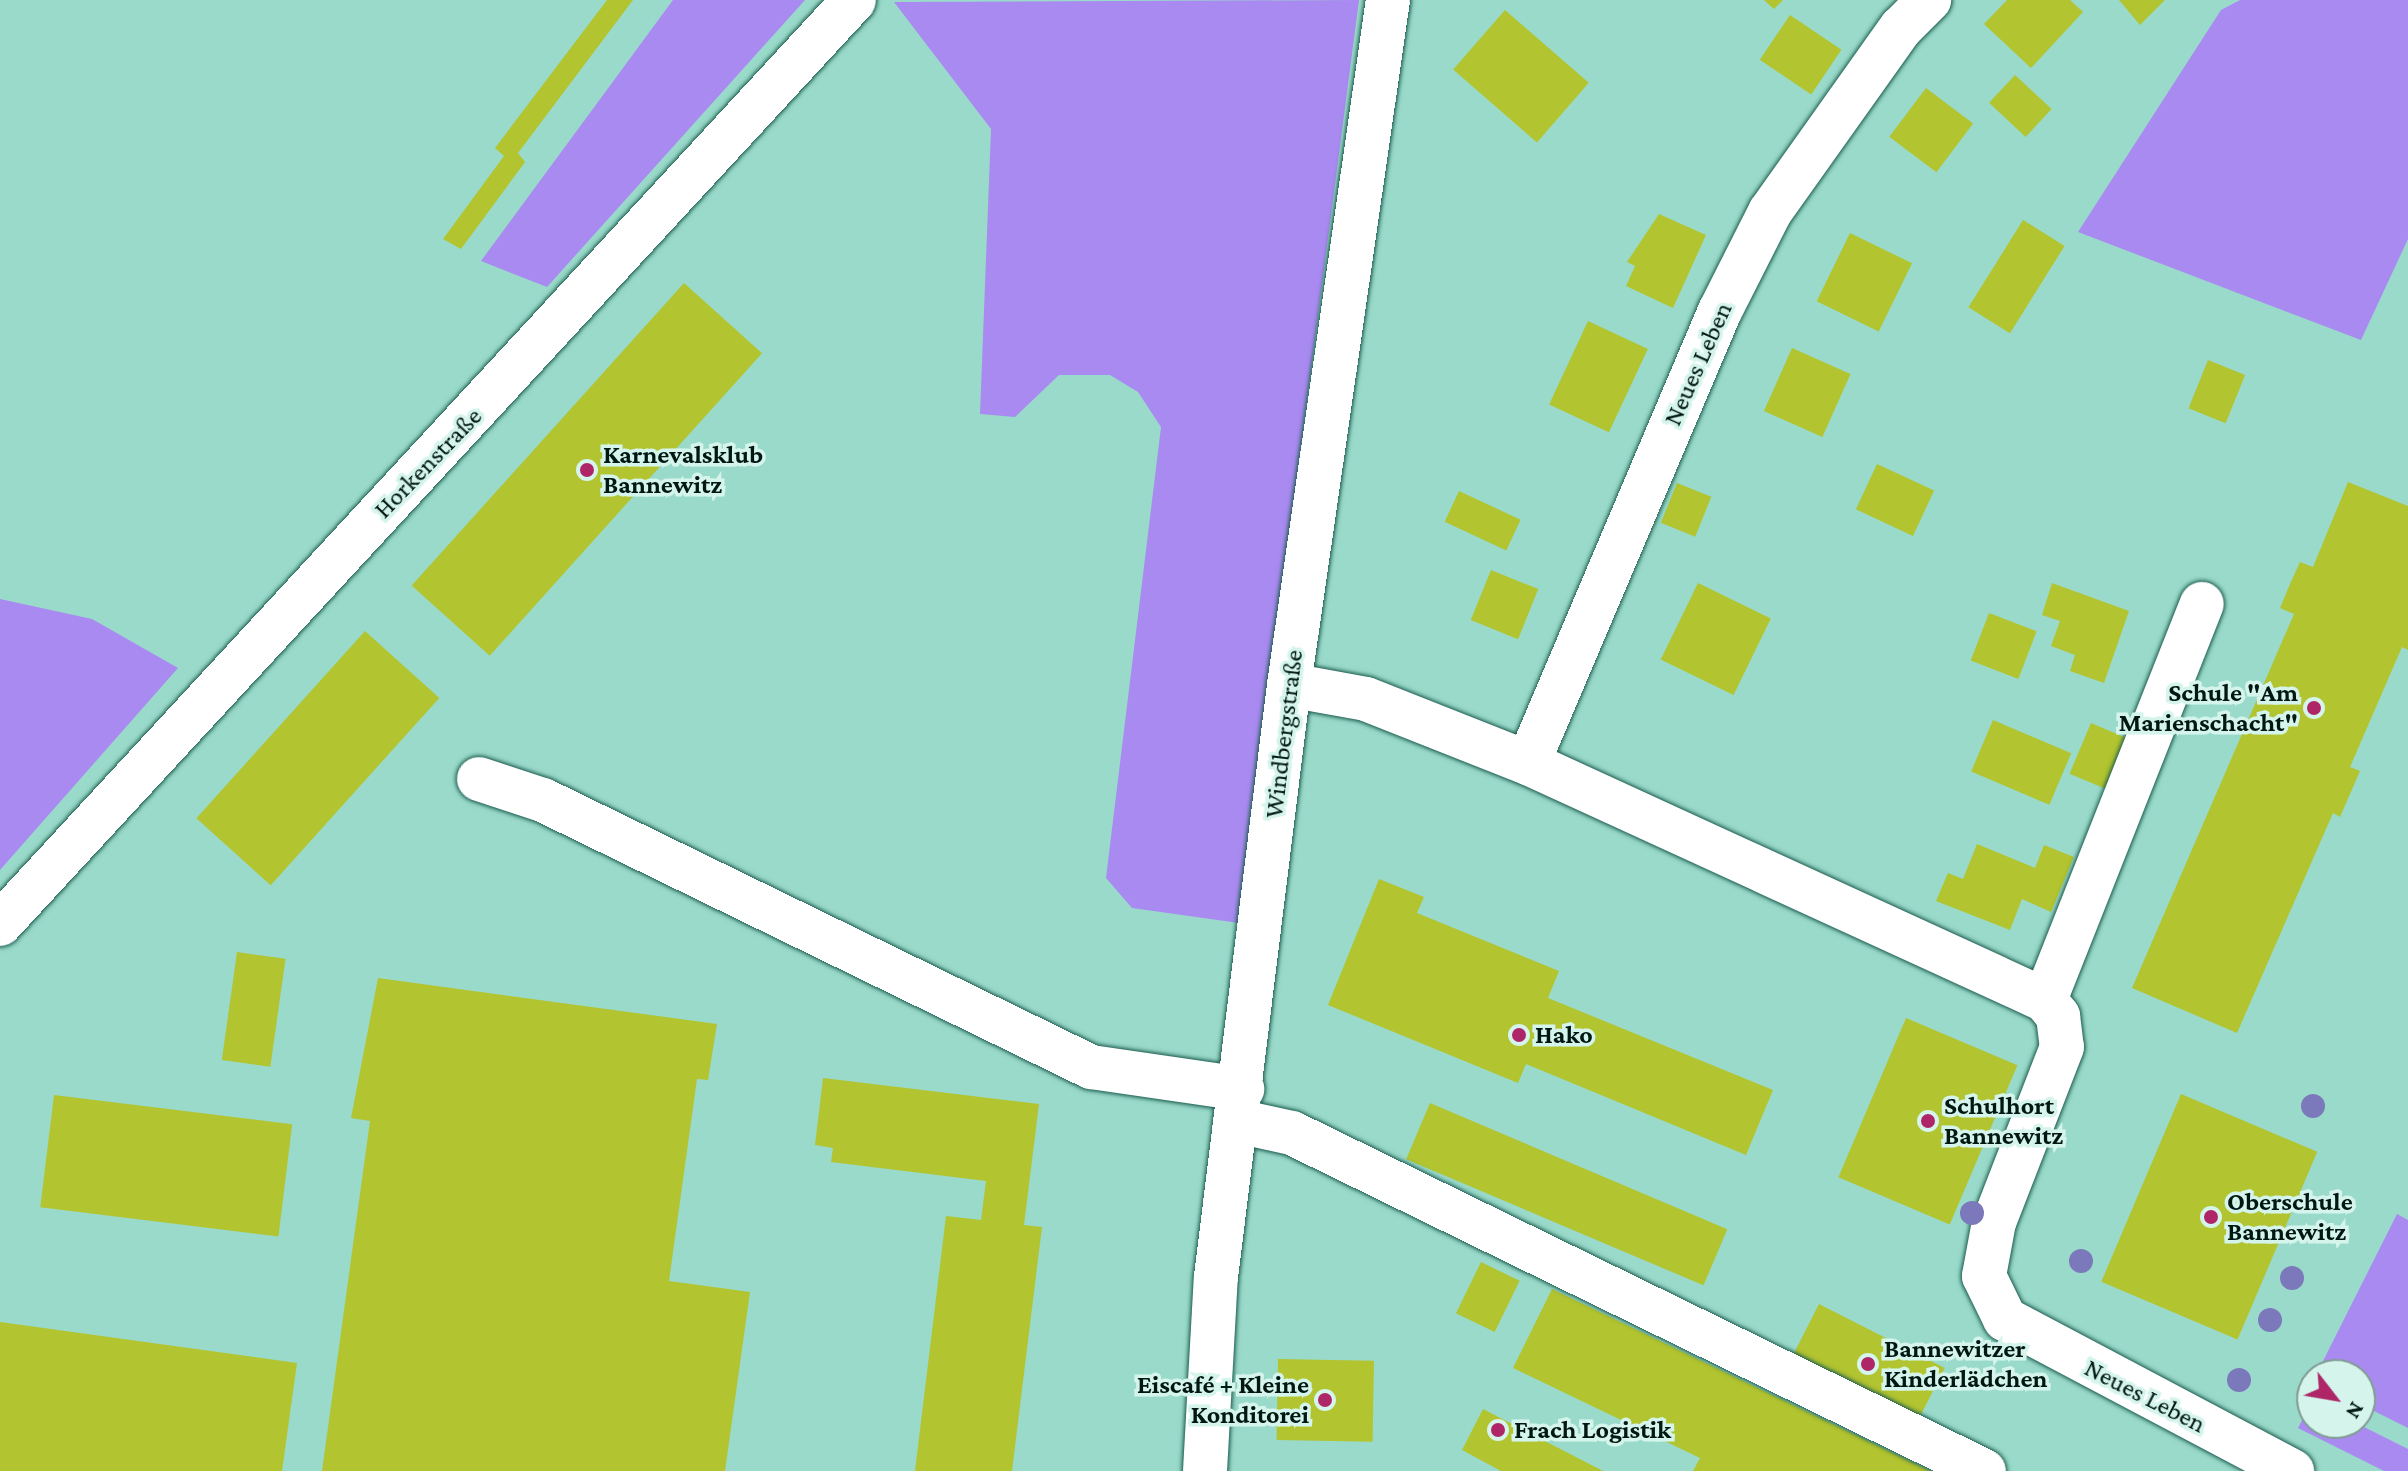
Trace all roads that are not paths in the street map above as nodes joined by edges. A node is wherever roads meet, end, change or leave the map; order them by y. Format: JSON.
{"nodes":[{"id":1,"x":854,"y":0,"type":"edge"},
{"id":2,"x":1388,"y":0,"type":"edge"},
{"id":3,"x":1929,"y":0,"type":"edge"},
{"id":4,"x":2202,"y":604,"type":"dead end"},
{"id":5,"x":1289,"y":685,"type":"junction"},
{"id":6,"x":1528,"y":763,"type":"junction"},
{"id":7,"x":479,"y":779,"type":"dead end"},
{"id":8,"x":0,"y":924,"type":"edge"},
{"id":9,"x":2045,"y":1000,"type":"junction"},
{"id":10,"x":1239,"y":1105,"type":"junction"},
{"id":11,"x":1205,"y":1471,"type":"edge"},
{"id":12,"x":1984,"y":1471,"type":"edge"},
{"id":13,"x":2292,"y":1471,"type":"edge"}],
"edges":[{"from":1,"to":8,"type":"street","name":"Horkenstraße"},
{"from":2,"to":5,"type":"street","name":"Windbergstraße"},
{"from":3,"to":6,"type":"street","name":"Neues Leben"},
{"from":4,"to":9,"type":"street"},
{"from":5,"to":6,"type":"street"},
{"from":5,"to":10,"type":"street","name":"Windbergstraße"},
{"from":6,"to":9,"type":"street"},
{"from":7,"to":10,"type":"street"},
{"from":9,"to":13,"type":"street","name":"Neues Leben"},
{"from":10,"to":11,"type":"street","name":"Windbergstraße"},
{"from":10,"to":12,"type":"street"}]}
